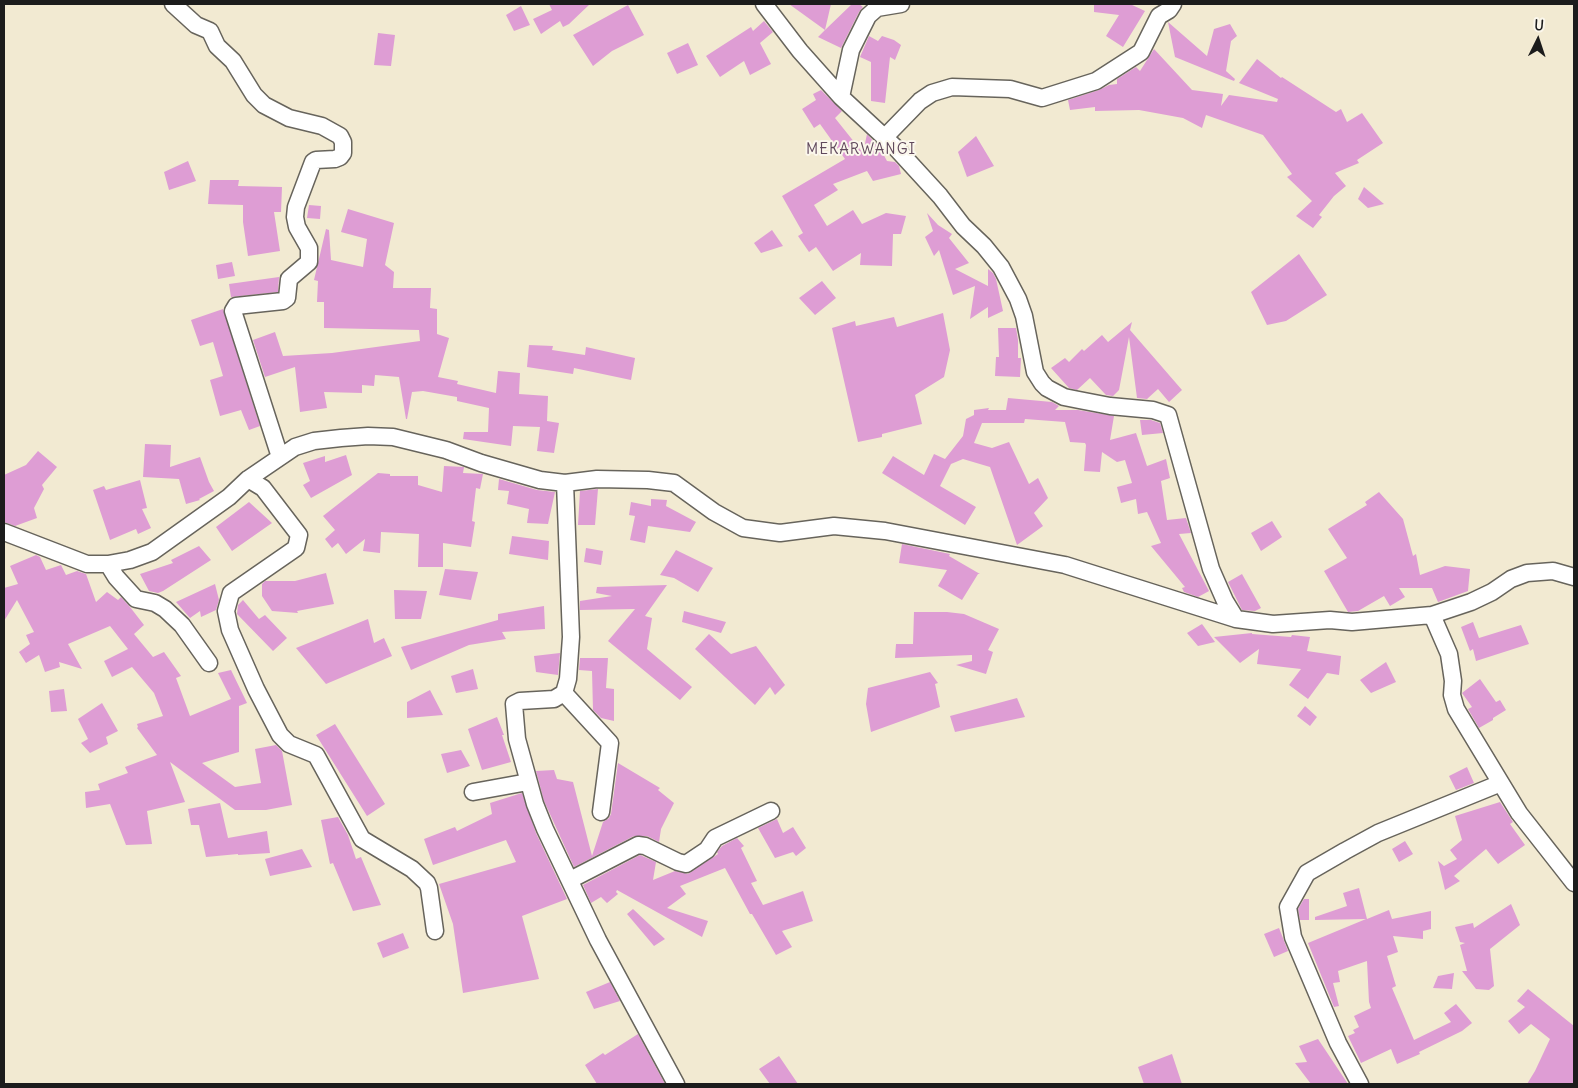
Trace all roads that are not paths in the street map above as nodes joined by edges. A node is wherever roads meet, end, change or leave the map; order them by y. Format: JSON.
{"nodes":[{"id":1,"x":173,"y":4,"type":"edge"},
{"id":2,"x":764,"y":4,"type":"edge"},
{"id":3,"x":901,"y":4,"type":"edge"},
{"id":4,"x":1173,"y":4,"type":"edge"},
{"id":5,"x":840,"y":97,"type":"junction"},
{"id":6,"x":884,"y":138,"type":"junction"},
{"id":7,"x":280,"y":457,"type":"junction"},
{"id":8,"x":248,"y":479,"type":"junction"},
{"id":9,"x":565,"y":483,"type":"junction"},
{"id":10,"x":4,"y":532,"type":"edge"},
{"id":11,"x":108,"y":564,"type":"junction"},
{"id":12,"x":1574,"y":577,"type":"edge"},
{"id":13,"x":1432,"y":615,"type":"junction"},
{"id":14,"x":1236,"y":619,"type":"junction"},
{"id":15,"x":210,"y":663,"type":"dead end"},
{"id":16,"x":564,"y":693,"type":"junction"},
{"id":17,"x":528,"y":782,"type":"junction"},
{"id":18,"x":1501,"y":783,"type":"junction"},
{"id":19,"x":473,"y":792,"type":"dead end"},
{"id":20,"x":771,"y":811,"type":"dead end"},
{"id":21,"x":601,"y":812,"type":"dead end"},
{"id":22,"x":570,"y":880,"type":"junction"},
{"id":23,"x":1574,"y":883,"type":"edge"},
{"id":24,"x":435,"y":931,"type":"dead end"},
{"id":25,"x":676,"y":1084,"type":"edge"},
{"id":26,"x":1360,"y":1084,"type":"edge"}],
"edges":[{"from":1,"to":7,"type":"street"},
{"from":2,"to":5,"type":"street"},
{"from":3,"to":5,"type":"street"},
{"from":4,"to":6,"type":"street"},
{"from":5,"to":6,"type":"street"},
{"from":6,"to":14,"type":"street"},
{"from":7,"to":8,"type":"street"},
{"from":7,"to":9,"type":"street"},
{"from":8,"to":11,"type":"street"},
{"from":8,"to":24,"type":"street"},
{"from":9,"to":14,"type":"street"},
{"from":9,"to":16,"type":"street"},
{"from":10,"to":11,"type":"street"},
{"from":11,"to":15,"type":"street"},
{"from":12,"to":13,"type":"street"},
{"from":13,"to":14,"type":"street"},
{"from":13,"to":18,"type":"street"},
{"from":16,"to":17,"type":"street"},
{"from":16,"to":21,"type":"street"},
{"from":17,"to":19,"type":"street"},
{"from":17,"to":22,"type":"street"},
{"from":18,"to":23,"type":"street"},
{"from":18,"to":26,"type":"street"},
{"from":20,"to":22,"type":"street"},
{"from":22,"to":25,"type":"street"}]}
